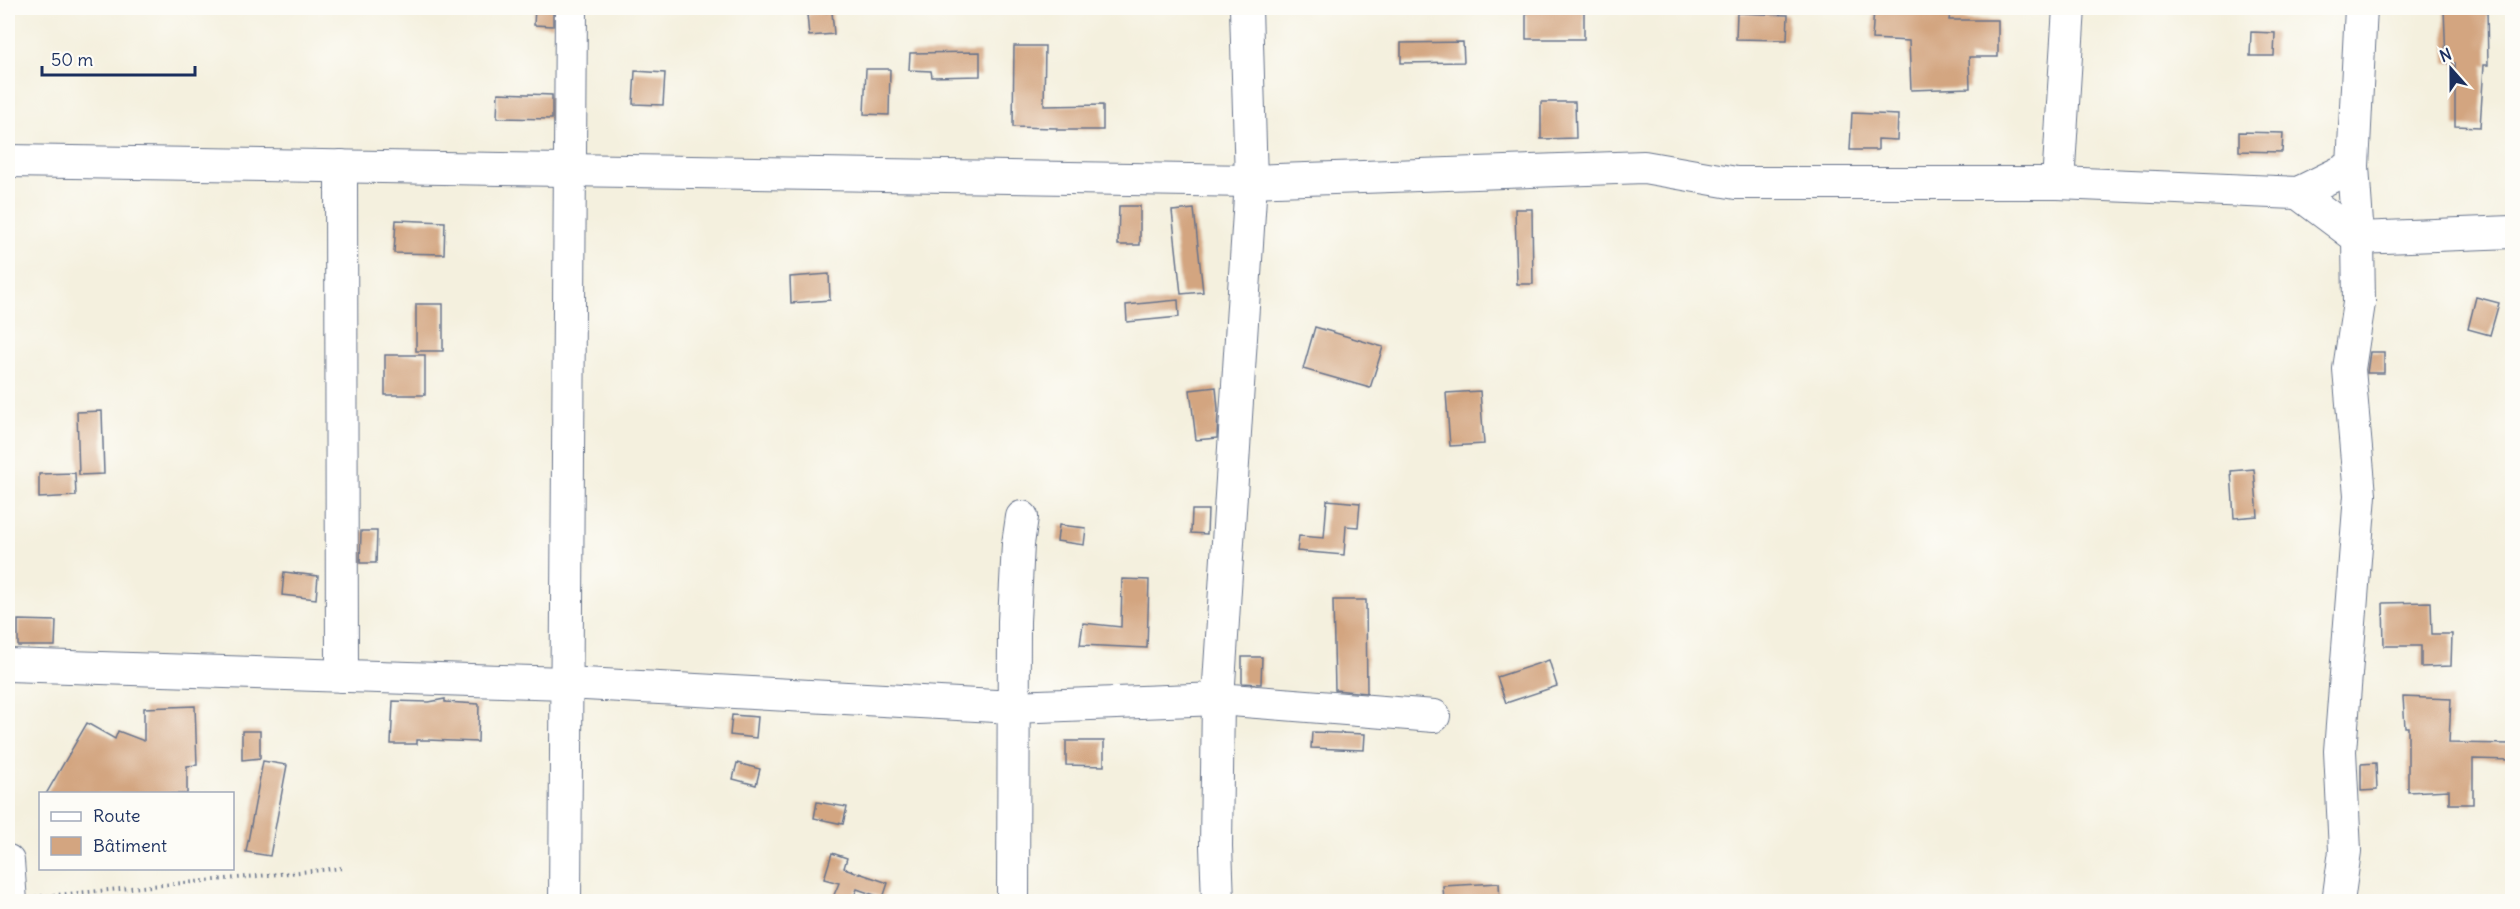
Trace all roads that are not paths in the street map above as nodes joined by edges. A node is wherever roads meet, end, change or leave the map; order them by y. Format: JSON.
{"nodes":[{"id":1,"x":571,"y":8,"type":"edge"},
{"id":2,"x":1246,"y":8,"type":"edge"},
{"id":3,"x":2069,"y":8,"type":"edge"},
{"id":4,"x":2361,"y":8,"type":"edge"},
{"id":5,"x":8,"y":161,"type":"edge"},
{"id":6,"x":341,"y":166,"type":"junction"},
{"id":7,"x":2352,"y":166,"type":"junction"},
{"id":8,"x":570,"y":169,"type":"junction"},
{"id":9,"x":1251,"y":181,"type":"junction"},
{"id":10,"x":2058,"y":183,"type":"junction"},
{"id":11,"x":2298,"y":193,"type":"junction"},
{"id":12,"x":2512,"y":232,"type":"edge"},
{"id":13,"x":2358,"y":238,"type":"junction"},
{"id":14,"x":1022,"y":517,"type":"dead end"},
{"id":15,"x":8,"y":665,"type":"edge"},
{"id":16,"x":342,"y":676,"type":"junction"},
{"id":17,"x":566,"y":683,"type":"junction"},
{"id":18,"x":1218,"y":699,"type":"junction"},
{"id":19,"x":1014,"y":707,"type":"junction"},
{"id":20,"x":1434,"y":716,"type":"dead end"},
{"id":21,"x":8,"y":861,"type":"edge"},
{"id":22,"x":11,"y":901,"type":"edge"},
{"id":23,"x":565,"y":902,"type":"edge"},
{"id":24,"x":1013,"y":902,"type":"edge"},
{"id":25,"x":1218,"y":902,"type":"edge"},
{"id":26,"x":2338,"y":902,"type":"edge"}],
"edges":[{"from":1,"to":8,"type":"street"},
{"from":2,"to":9,"type":"street"},
{"from":3,"to":10,"type":"street"},
{"from":4,"to":7,"type":"street"},
{"from":5,"to":6,"type":"street"},
{"from":6,"to":8,"type":"street"},
{"from":6,"to":16,"type":"street"},
{"from":7,"to":11,"type":"street"},
{"from":7,"to":13,"type":"street"},
{"from":8,"to":9,"type":"street"},
{"from":8,"to":17,"type":"street"},
{"from":9,"to":10,"type":"street"},
{"from":9,"to":18,"type":"street"},
{"from":10,"to":11,"type":"street"},
{"from":11,"to":13,"type":"street"},
{"from":12,"to":13,"type":"street"},
{"from":13,"to":26,"type":"street"},
{"from":14,"to":19,"type":"street"},
{"from":15,"to":16,"type":"street"},
{"from":16,"to":17,"type":"street"},
{"from":17,"to":19,"type":"street"},
{"from":17,"to":23,"type":"street"},
{"from":18,"to":19,"type":"street"},
{"from":18,"to":20,"type":"street"},
{"from":18,"to":25,"type":"street"},
{"from":19,"to":24,"type":"street"},
{"from":21,"to":22,"type":"street"}]}
